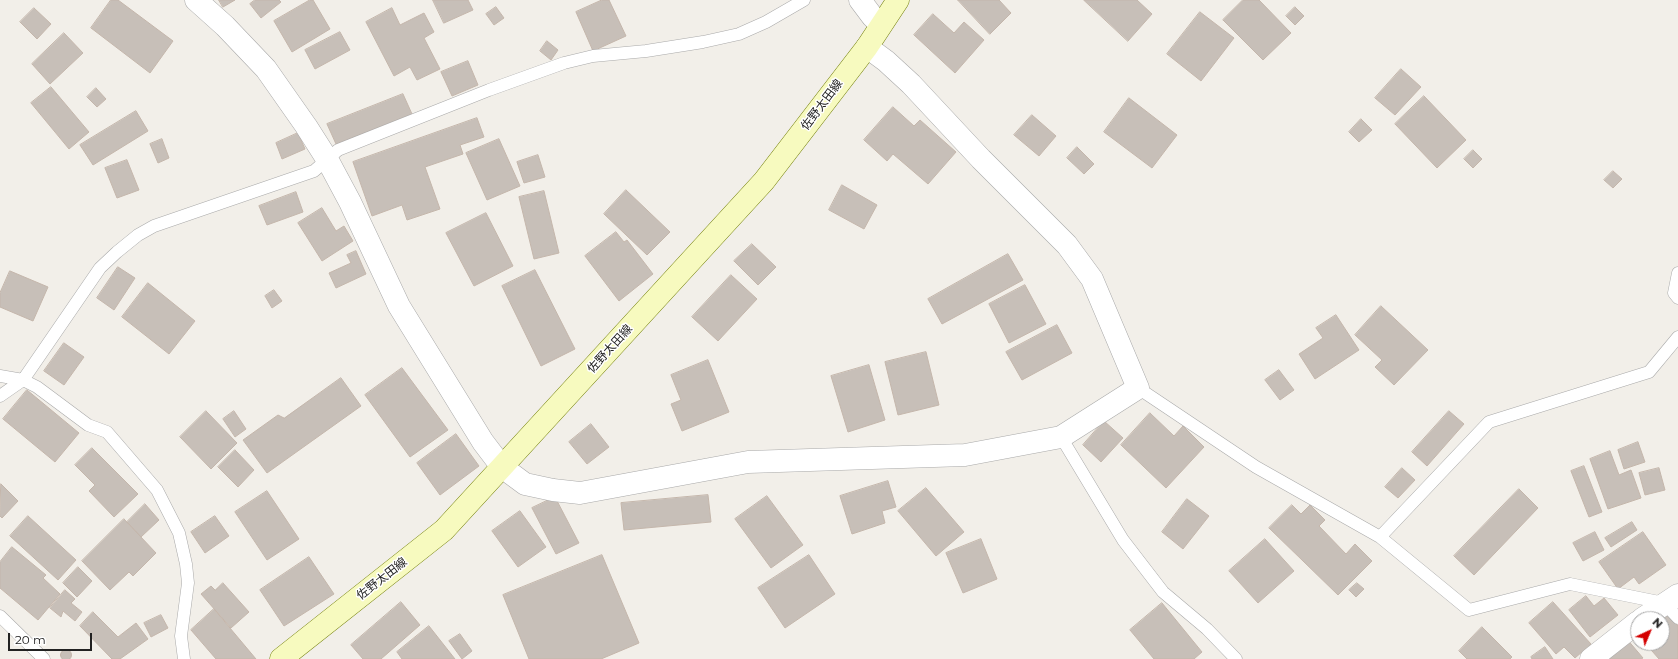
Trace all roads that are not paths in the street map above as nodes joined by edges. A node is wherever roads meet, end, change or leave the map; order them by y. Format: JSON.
{"nodes":[{"id":1,"x":196,"y":0,"type":"edge"},
{"id":2,"x":804,"y":0,"type":"edge"},
{"id":3,"x":860,"y":0,"type":"edge"},
{"id":4,"x":898,"y":0,"type":"edge"},
{"id":5,"x":881,"y":25,"type":"junction"},
{"id":6,"x":867,"y":47,"type":"junction"},
{"id":7,"x":327,"y":159,"type":"junction"},
{"id":8,"x":1678,"y":273,"type":"edge"},
{"id":9,"x":1678,"y":298,"type":"edge"},
{"id":10,"x":1678,"y":337,"type":"edge"},
{"id":11,"x":0,"y":376,"type":"edge"},
{"id":12,"x":23,"y":380,"type":"junction"},
{"id":13,"x":1138,"y":388,"type":"junction"},
{"id":14,"x":0,"y":396,"type":"edge"},
{"id":15,"x":1061,"y":436,"type":"junction"},
{"id":16,"x":502,"y":467,"type":"junction"},
{"id":17,"x":1380,"y":537,"type":"junction"},
{"id":18,"x":1673,"y":606,"type":"edge"},
{"id":19,"x":1661,"y":611,"type":"edge"},
{"id":20,"x":0,"y":616,"type":"edge"},
{"id":21,"x":1630,"y":628,"type":"edge"},
{"id":22,"x":44,"y":659,"type":"edge"},
{"id":23,"x":184,"y":659,"type":"edge"},
{"id":24,"x":281,"y":659,"type":"edge"},
{"id":25,"x":1236,"y":659,"type":"edge"},
{"id":26,"x":1592,"y":659,"type":"edge"}],
"edges":[{"from":1,"to":7,"type":"street"},
{"from":2,"to":7,"type":"lane"},
{"from":3,"to":5,"type":"street"},
{"from":4,"to":5,"type":"main road","name":"佐野太田線"},
{"from":5,"to":6,"type":"main road","name":"佐野太田線"},
{"from":6,"to":13,"type":"street"},
{"from":6,"to":16,"type":"main road","name":"佐野太田線"},
{"from":7,"to":12,"type":"lane"},
{"from":7,"to":16,"type":"street"},
{"from":8,"to":9,"type":"lane"},
{"from":10,"to":17,"type":"lane"},
{"from":11,"to":12,"type":"lane"},
{"from":12,"to":14,"type":"lane"},
{"from":12,"to":23,"type":"lane"},
{"from":13,"to":15,"type":"street"},
{"from":13,"to":17,"type":"lane"},
{"from":15,"to":16,"type":"street"},
{"from":15,"to":25,"type":"lane"},
{"from":16,"to":24,"type":"main road","name":"佐野太田線"},
{"from":17,"to":18,"type":"lane"},
{"from":18,"to":19,"type":"street"},
{"from":20,"to":22,"type":"lane"},
{"from":21,"to":26,"type":"street"}]}
